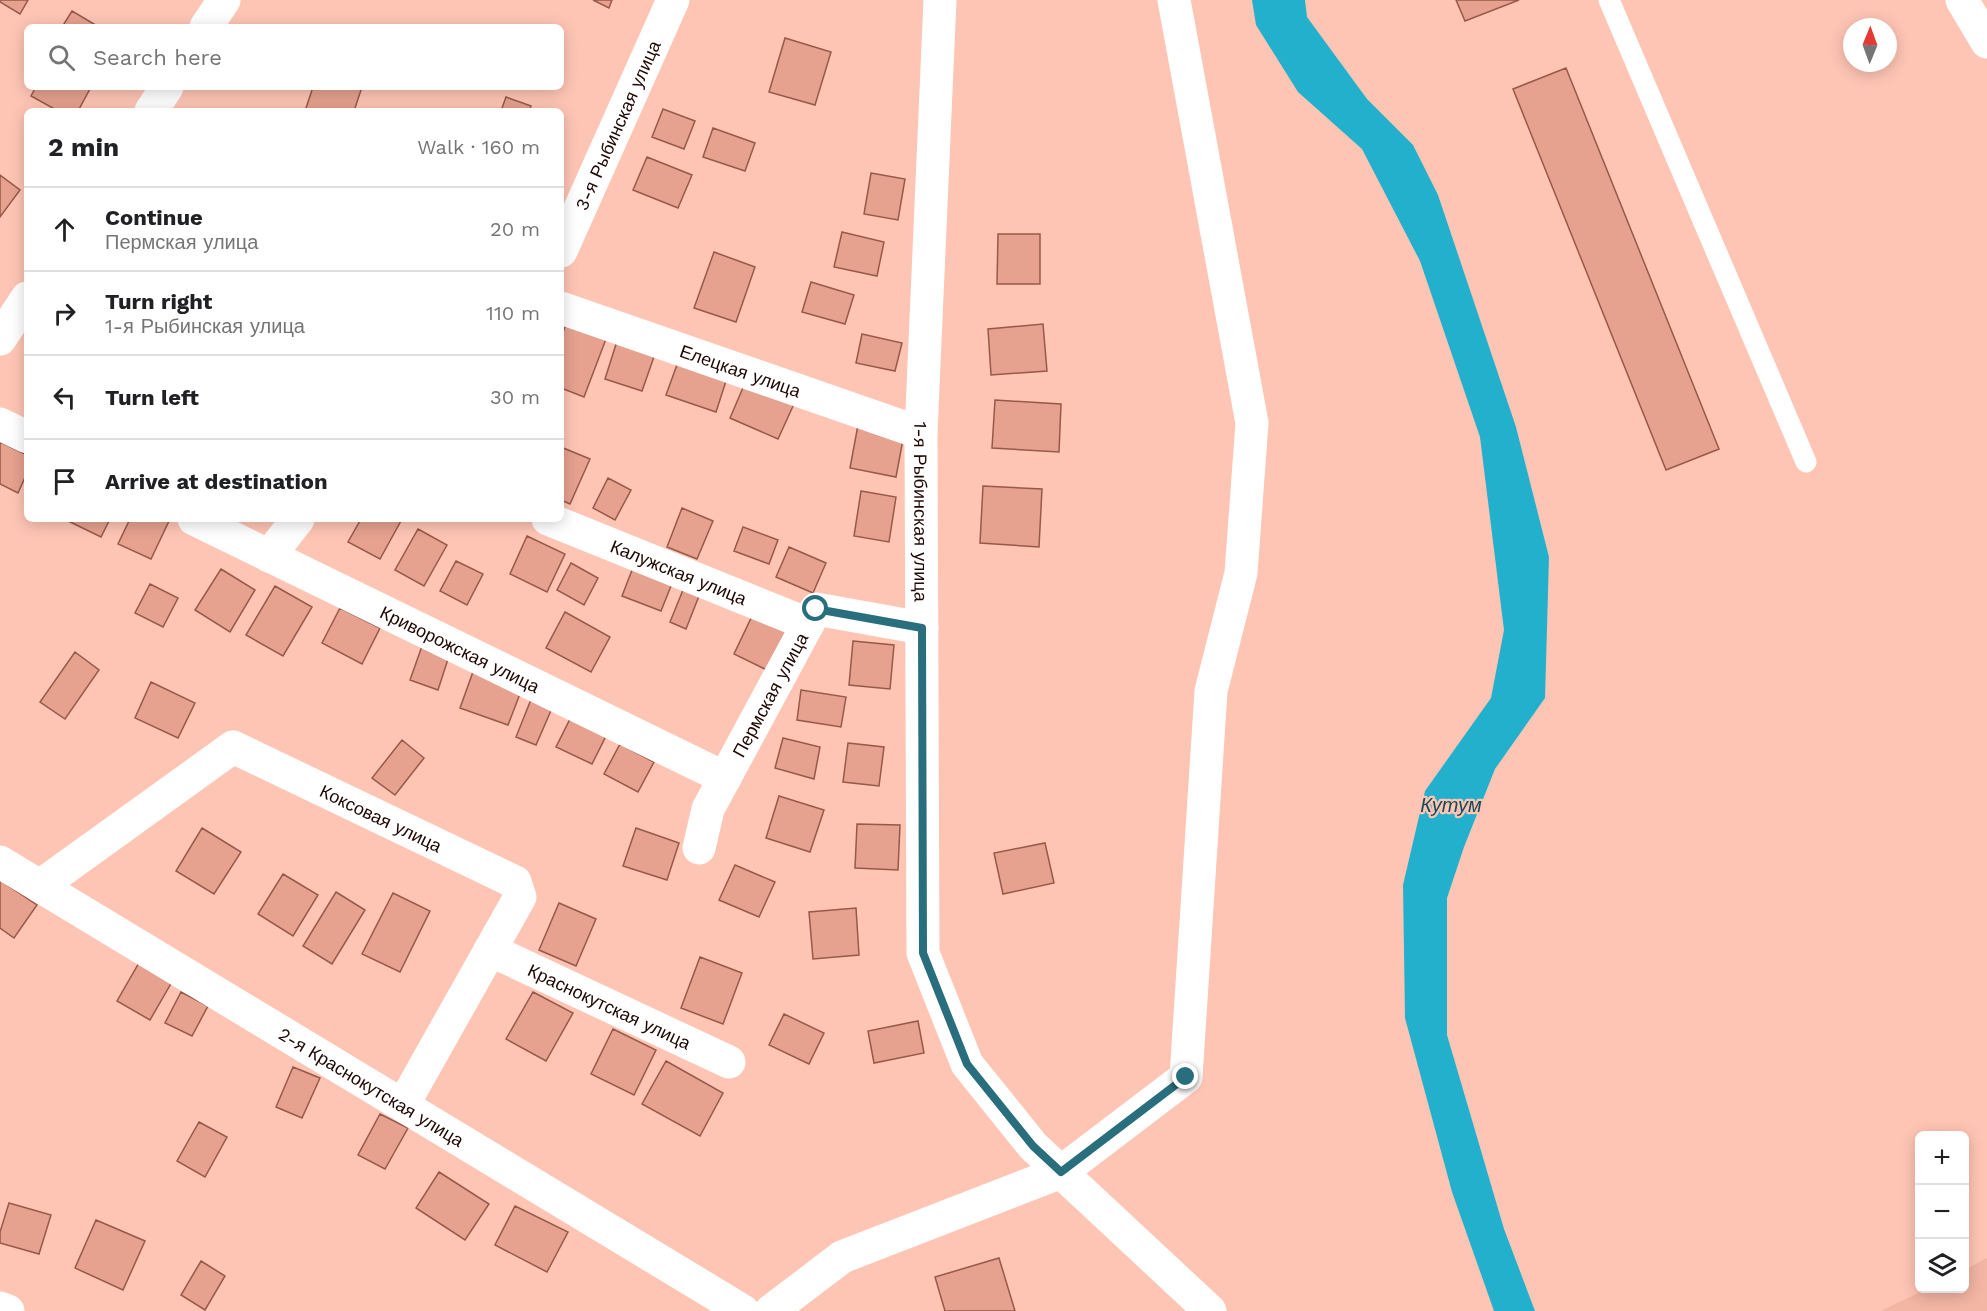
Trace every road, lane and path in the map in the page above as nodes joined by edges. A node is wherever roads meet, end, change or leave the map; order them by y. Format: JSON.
{"nodes":[{"id":1,"x":224,"y":0,"type":"edge"},
{"id":2,"x":673,"y":0,"type":"edge"},
{"id":3,"x":940,"y":0,"type":"edge"},
{"id":4,"x":1174,"y":0,"type":"edge"},
{"id":5,"x":1609,"y":0,"type":"edge"},
{"id":6,"x":1962,"y":0,"type":"edge"},
{"id":7,"x":208,"y":24,"type":"edge"},
{"id":8,"x":1987,"y":42,"type":"edge"},
{"id":9,"x":165,"y":90,"type":"edge"},
{"id":10,"x":153,"y":108,"type":"edge"},
{"id":11,"x":564,"y":244,"type":"edge"},
{"id":12,"x":24,"y":303,"type":"edge"},
{"id":13,"x":564,"y":309,"type":"edge"},
{"id":14,"x":0,"y":339,"type":"edge"},
{"id":15,"x":0,"y":424,"type":"edge"},
{"id":16,"x":921,"y":433,"type":"junction"},
{"id":17,"x":24,"y":436,"type":"edge"},
{"id":18,"x":1806,"y":462,"type":"dead end"},
{"id":19,"x":201,"y":522,"type":"edge"},
{"id":20,"x":296,"y":522,"type":"edge"},
{"id":21,"x":555,"y":522,"type":"edge"},
{"id":22,"x":269,"y":556,"type":"junction"},
{"id":23,"x":808,"y":624,"type":"junction"},
{"id":24,"x":922,"y":628,"type":"junction"},
{"id":25,"x":725,"y":778,"type":"junction"},
{"id":26,"x":699,"y":848,"type":"dead end"},
{"id":27,"x":0,"y":861,"type":"edge"},
{"id":28,"x":40,"y":886,"type":"junction"},
{"id":29,"x":490,"y":950,"type":"junction"},
{"id":30,"x":729,"y":1062,"type":"dead end"},
{"id":31,"x":403,"y":1105,"type":"junction"},
{"id":32,"x":1061,"y":1172,"type":"junction"},
{"id":33,"x":0,"y":1308,"type":"edge"},
{"id":34,"x":8,"y":1311,"type":"edge"},
{"id":35,"x":743,"y":1311,"type":"edge"},
{"id":36,"x":771,"y":1311,"type":"edge"},
{"id":37,"x":1210,"y":1311,"type":"edge"}],
"edges":[{"from":1,"to":7,"type":"street"},
{"from":2,"to":11,"type":"street","name":"3-я Рыбинская улица"},
{"from":3,"to":16,"type":"street","name":"1-я Рыбинская улица"},
{"from":4,"to":32,"type":"street"},
{"from":5,"to":18,"type":"lane"},
{"from":6,"to":8,"type":"street"},
{"from":9,"to":10,"type":"street"},
{"from":12,"to":14,"type":"street"},
{"from":13,"to":16,"type":"street","name":"Елецкая улица"},
{"from":15,"to":17,"type":"street"},
{"from":16,"to":24,"type":"street","name":"1-я Рыбинская улица"},
{"from":19,"to":22,"type":"street","name":"Криворожская улица"},
{"from":20,"to":22,"type":"street"},
{"from":21,"to":23,"type":"street","name":"Калужская улица"},
{"from":22,"to":25,"type":"street","name":"Криворожская улица"},
{"from":23,"to":24,"type":"street","name":"Пермская улица"},
{"from":23,"to":25,"type":"street","name":"Пермская улица"},
{"from":24,"to":32,"type":"street","name":"1-я Рыбинская улица"},
{"from":25,"to":26,"type":"street","name":"Пермская улица"},
{"from":27,"to":28,"type":"street","name":"2-я Краснокутская улица"},
{"from":28,"to":29,"type":"street","name":"Коксовая улица"},
{"from":28,"to":31,"type":"street","name":"2-я Краснокутская улица"},
{"from":29,"to":30,"type":"street","name":"Краснокутская улица"},
{"from":29,"to":31,"type":"street","name":"Коксовая улица"},
{"from":31,"to":35,"type":"street","name":"2-я Краснокутская улица"},
{"from":32,"to":36,"type":"street"},
{"from":32,"to":37,"type":"street","name":"1-я Рыбинская улица"},
{"from":33,"to":34,"type":"street"}]}
